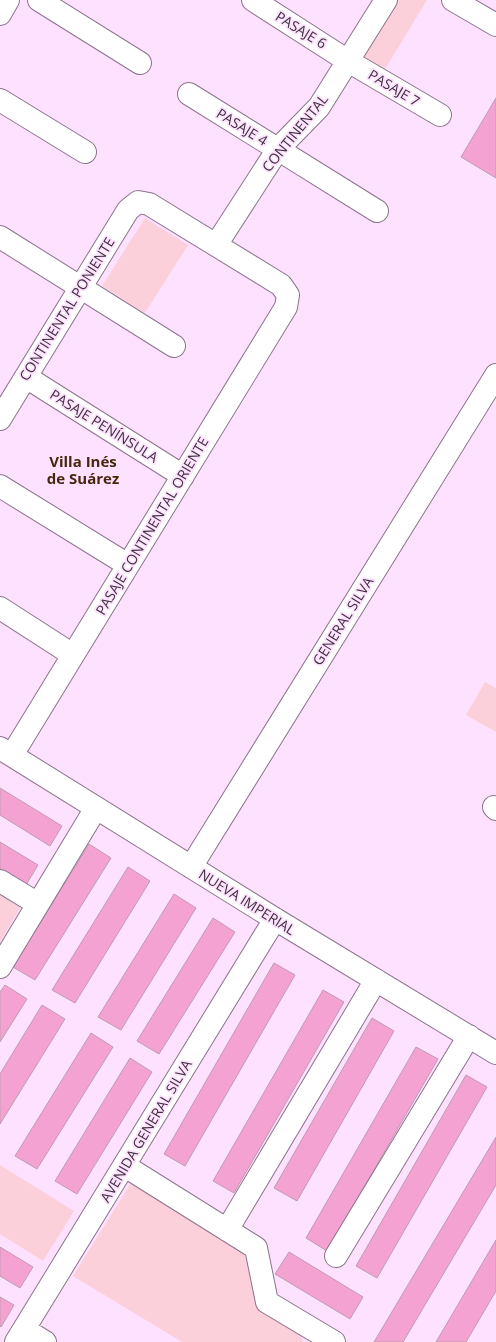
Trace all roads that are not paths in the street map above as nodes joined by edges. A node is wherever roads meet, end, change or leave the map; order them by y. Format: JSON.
{"nodes":[{"id":1,"x":8,"y":0,"type":"edge"},
{"id":2,"x":39,"y":0,"type":"edge"},
{"id":3,"x":253,"y":0,"type":"edge"},
{"id":4,"x":386,"y":0,"type":"edge"},
{"id":5,"x":453,"y":0,"type":"edge"},
{"id":6,"x":0,"y":14,"type":"edge"},
{"id":7,"x":496,"y":25,"type":"edge"},
{"id":8,"x":348,"y":61,"type":"junction"},
{"id":9,"x":140,"y":63,"type":"dead end"},
{"id":10,"x":189,"y":94,"type":"dead end"},
{"id":11,"x":0,"y":100,"type":"edge"},
{"id":12,"x":440,"y":115,"type":"dead end"},
{"id":13,"x":278,"y":149,"type":"junction"},
{"id":14,"x":85,"y":152,"type":"dead end"},
{"id":15,"x":377,"y":211,"type":"dead end"},
{"id":16,"x":0,"y":237,"type":"edge"},
{"id":17,"x":216,"y":245,"type":"junction"},
{"id":18,"x":80,"y":288,"type":"junction"},
{"id":19,"x":174,"y":346,"type":"dead end"},
{"id":20,"x":496,"y":375,"type":"edge"},
{"id":21,"x":26,"y":377,"type":"junction"},
{"id":22,"x":0,"y":419,"type":"edge"},
{"id":23,"x":183,"y":476,"type":"junction"},
{"id":24,"x":0,"y":486,"type":"edge"},
{"id":25,"x":128,"y":565,"type":"junction"},
{"id":26,"x":0,"y":608,"type":"edge"},
{"id":27,"x":73,"y":654,"type":"junction"},
{"id":28,"x":6,"y":752,"type":"edge"},
{"id":29,"x":96,"y":808,"type":"junction"},
{"id":30,"x":191,"y":867,"type":"junction"},
{"id":31,"x":0,"y":881,"type":"edge"},
{"id":32,"x":38,"y":904,"type":"junction"},
{"id":33,"x":275,"y":919,"type":"junction"},
{"id":34,"x":0,"y":967,"type":"edge"},
{"id":35,"x":376,"y":980,"type":"junction"},
{"id":36,"x":469,"y":1036,"type":"junction"},
{"id":37,"x":496,"y":1053,"type":"edge"},
{"id":38,"x":125,"y":1166,"type":"junction"},
{"id":39,"x":227,"y":1230,"type":"junction"},
{"id":40,"x":336,"y":1256,"type":"dead end"},
{"id":41,"x":20,"y":1335,"type":"edge"},
{"id":42,"x":45,"y":1342,"type":"edge"},
{"id":43,"x":334,"y":1342,"type":"edge"}],
"edges":[{"from":1,"to":6,"type":"street"},
{"from":2,"to":9,"type":"street"},
{"from":3,"to":8,"type":"street","name":"PASAJE 6"},
{"from":4,"to":8,"type":"street","name":"CONTINENTAL"},
{"from":5,"to":7,"type":"street"},
{"from":8,"to":12,"type":"street","name":"PASAJE 7"},
{"from":8,"to":13,"type":"street","name":"CONTINENTAL"},
{"from":10,"to":13,"type":"street","name":"PASAJE 4"},
{"from":11,"to":14,"type":"street"},
{"from":13,"to":15,"type":"street","name":"PASAJE 4"},
{"from":13,"to":17,"type":"street","name":"CONTINENTAL"},
{"from":16,"to":18,"type":"street"},
{"from":17,"to":18,"type":"street","name":"CONTINENTAL PONIENTE"},
{"from":17,"to":23,"type":"street","name":"PASAJE CONTINENTAL ORIENTE"},
{"from":18,"to":19,"type":"street"},
{"from":18,"to":21,"type":"street","name":"CONTINENTAL PONIENTE"},
{"from":20,"to":30,"type":"street","name":"GENERAL SILVA"},
{"from":21,"to":22,"type":"street","name":"CONTINENTAL PONIENTE"},
{"from":21,"to":23,"type":"street","name":"PASAJE PENÍNSULA"},
{"from":23,"to":25,"type":"street","name":"PASAJE CONTINENTAL ORIENTE"},
{"from":24,"to":25,"type":"street"},
{"from":25,"to":27,"type":"street","name":"PASAJE CONTINENTAL ORIENTE"},
{"from":26,"to":27,"type":"street"},
{"from":27,"to":28,"type":"street","name":"PASAJE CONTINENTAL ORIENTE"},
{"from":28,"to":29,"type":"street","name":"NUEVA IMPERIAL"},
{"from":29,"to":30,"type":"street","name":"NUEVA IMPERIAL"},
{"from":29,"to":32,"type":"street"},
{"from":30,"to":33,"type":"street","name":"NUEVA IMPERIAL"},
{"from":31,"to":32,"type":"street"},
{"from":32,"to":34,"type":"street"},
{"from":33,"to":35,"type":"street","name":"NUEVA IMPERIAL"},
{"from":33,"to":38,"type":"street","name":"AVENIDA GENERAL SILVA"},
{"from":35,"to":36,"type":"street","name":"NUEVA IMPERIAL"},
{"from":35,"to":39,"type":"street"},
{"from":36,"to":37,"type":"street","name":"NUEVA IMPERIAL"},
{"from":36,"to":40,"type":"street"},
{"from":38,"to":39,"type":"street"},
{"from":38,"to":41,"type":"street","name":"AVENIDA GENERAL SILVA"},
{"from":39,"to":43,"type":"street"},
{"from":41,"to":42,"type":"street"}]}
